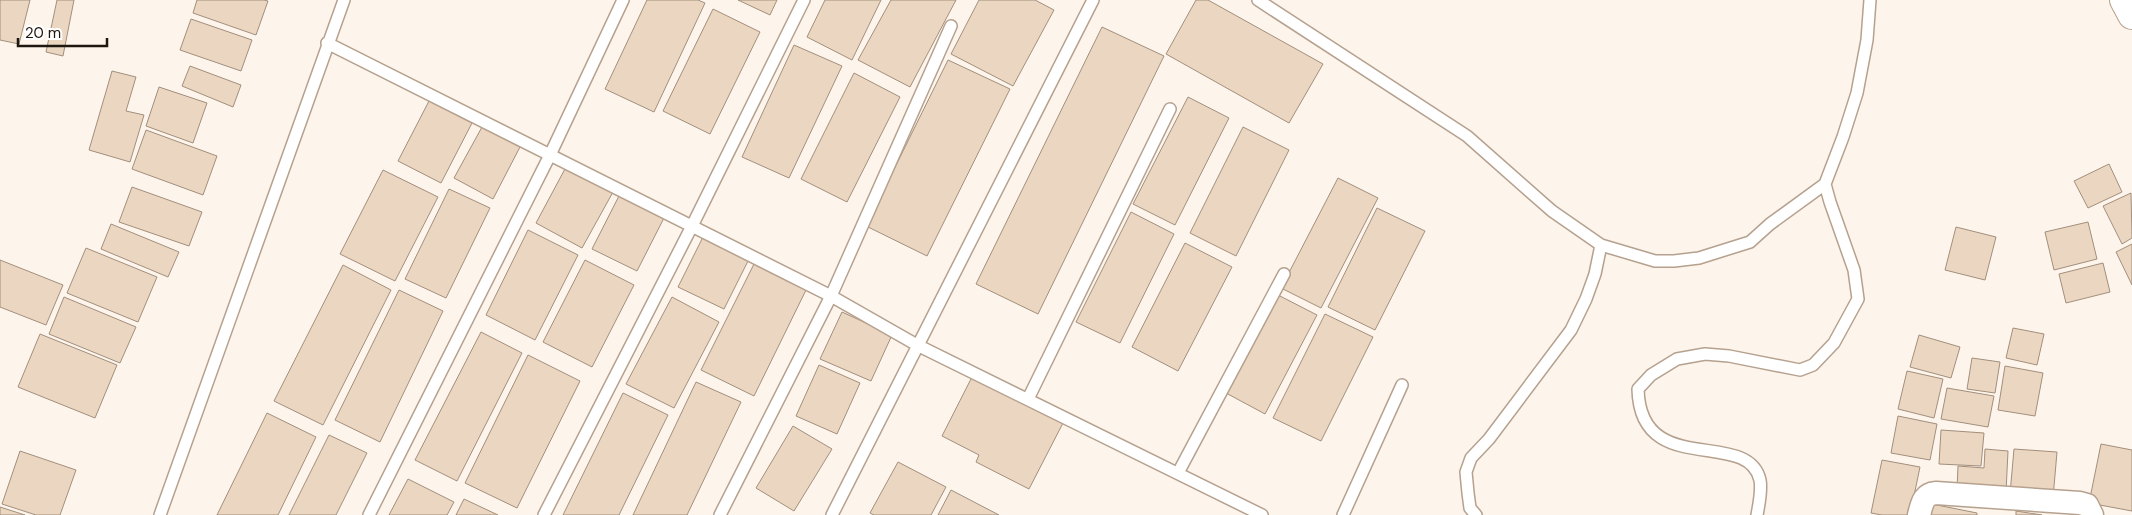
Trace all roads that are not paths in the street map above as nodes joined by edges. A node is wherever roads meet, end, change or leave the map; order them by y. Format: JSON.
{"nodes":[{"id":1,"x":344,"y":0,"type":"edge"},
{"id":2,"x":623,"y":0,"type":"edge"},
{"id":3,"x":804,"y":0,"type":"edge"},
{"id":4,"x":1093,"y":0,"type":"edge"},
{"id":5,"x":1258,"y":0,"type":"edge"},
{"id":6,"x":1870,"y":0,"type":"edge"},
{"id":7,"x":2124,"y":0,"type":"edge"},
{"id":8,"x":2132,"y":15,"type":"edge"},
{"id":9,"x":951,"y":26,"type":"dead end"},
{"id":10,"x":327,"y":43,"type":"junction"},
{"id":11,"x":1170,"y":109,"type":"dead end"},
{"id":12,"x":550,"y":155,"type":"junction"},
{"id":13,"x":1826,"y":184,"type":"junction"},
{"id":14,"x":692,"y":226,"type":"junction"},
{"id":15,"x":1601,"y":245,"type":"junction"},
{"id":16,"x":1284,"y":274,"type":"dead end"},
{"id":17,"x":831,"y":296,"type":"junction"},
{"id":18,"x":917,"y":345,"type":"junction"},
{"id":19,"x":1402,"y":385,"type":"dead end"},
{"id":20,"x":1028,"y":399,"type":"junction"},
{"id":21,"x":1178,"y":473,"type":"junction"},
{"id":22,"x":160,"y":515,"type":"edge"},
{"id":23,"x":370,"y":515,"type":"edge"},
{"id":24,"x":544,"y":515,"type":"edge"},
{"id":25,"x":720,"y":515,"type":"edge"},
{"id":26,"x":832,"y":515,"type":"edge"},
{"id":27,"x":1262,"y":515,"type":"edge"},
{"id":28,"x":1343,"y":515,"type":"edge"},
{"id":29,"x":1476,"y":515,"type":"edge"},
{"id":30,"x":1757,"y":515,"type":"edge"},
{"id":31,"x":1919,"y":515,"type":"edge"},
{"id":32,"x":2092,"y":515,"type":"edge"}],
"edges":[{"from":1,"to":10,"type":"lane"},
{"from":2,"to":12,"type":"lane"},
{"from":3,"to":14,"type":"lane"},
{"from":4,"to":18,"type":"lane"},
{"from":5,"to":15,"type":"lane"},
{"from":6,"to":13,"type":"lane"},
{"from":7,"to":8,"type":"street"},
{"from":9,"to":17,"type":"lane"},
{"from":10,"to":12,"type":"lane"},
{"from":10,"to":22,"type":"lane"},
{"from":11,"to":20,"type":"lane"},
{"from":12,"to":14,"type":"lane"},
{"from":12,"to":23,"type":"lane"},
{"from":13,"to":15,"type":"lane"},
{"from":13,"to":30,"type":"lane"},
{"from":14,"to":17,"type":"lane"},
{"from":14,"to":24,"type":"lane"},
{"from":15,"to":29,"type":"lane"},
{"from":16,"to":21,"type":"lane"},
{"from":17,"to":18,"type":"lane"},
{"from":17,"to":25,"type":"lane"},
{"from":18,"to":20,"type":"lane"},
{"from":18,"to":26,"type":"lane"},
{"from":19,"to":28,"type":"lane"},
{"from":20,"to":21,"type":"lane"},
{"from":21,"to":27,"type":"lane"},
{"from":31,"to":32,"type":"street"}]}
